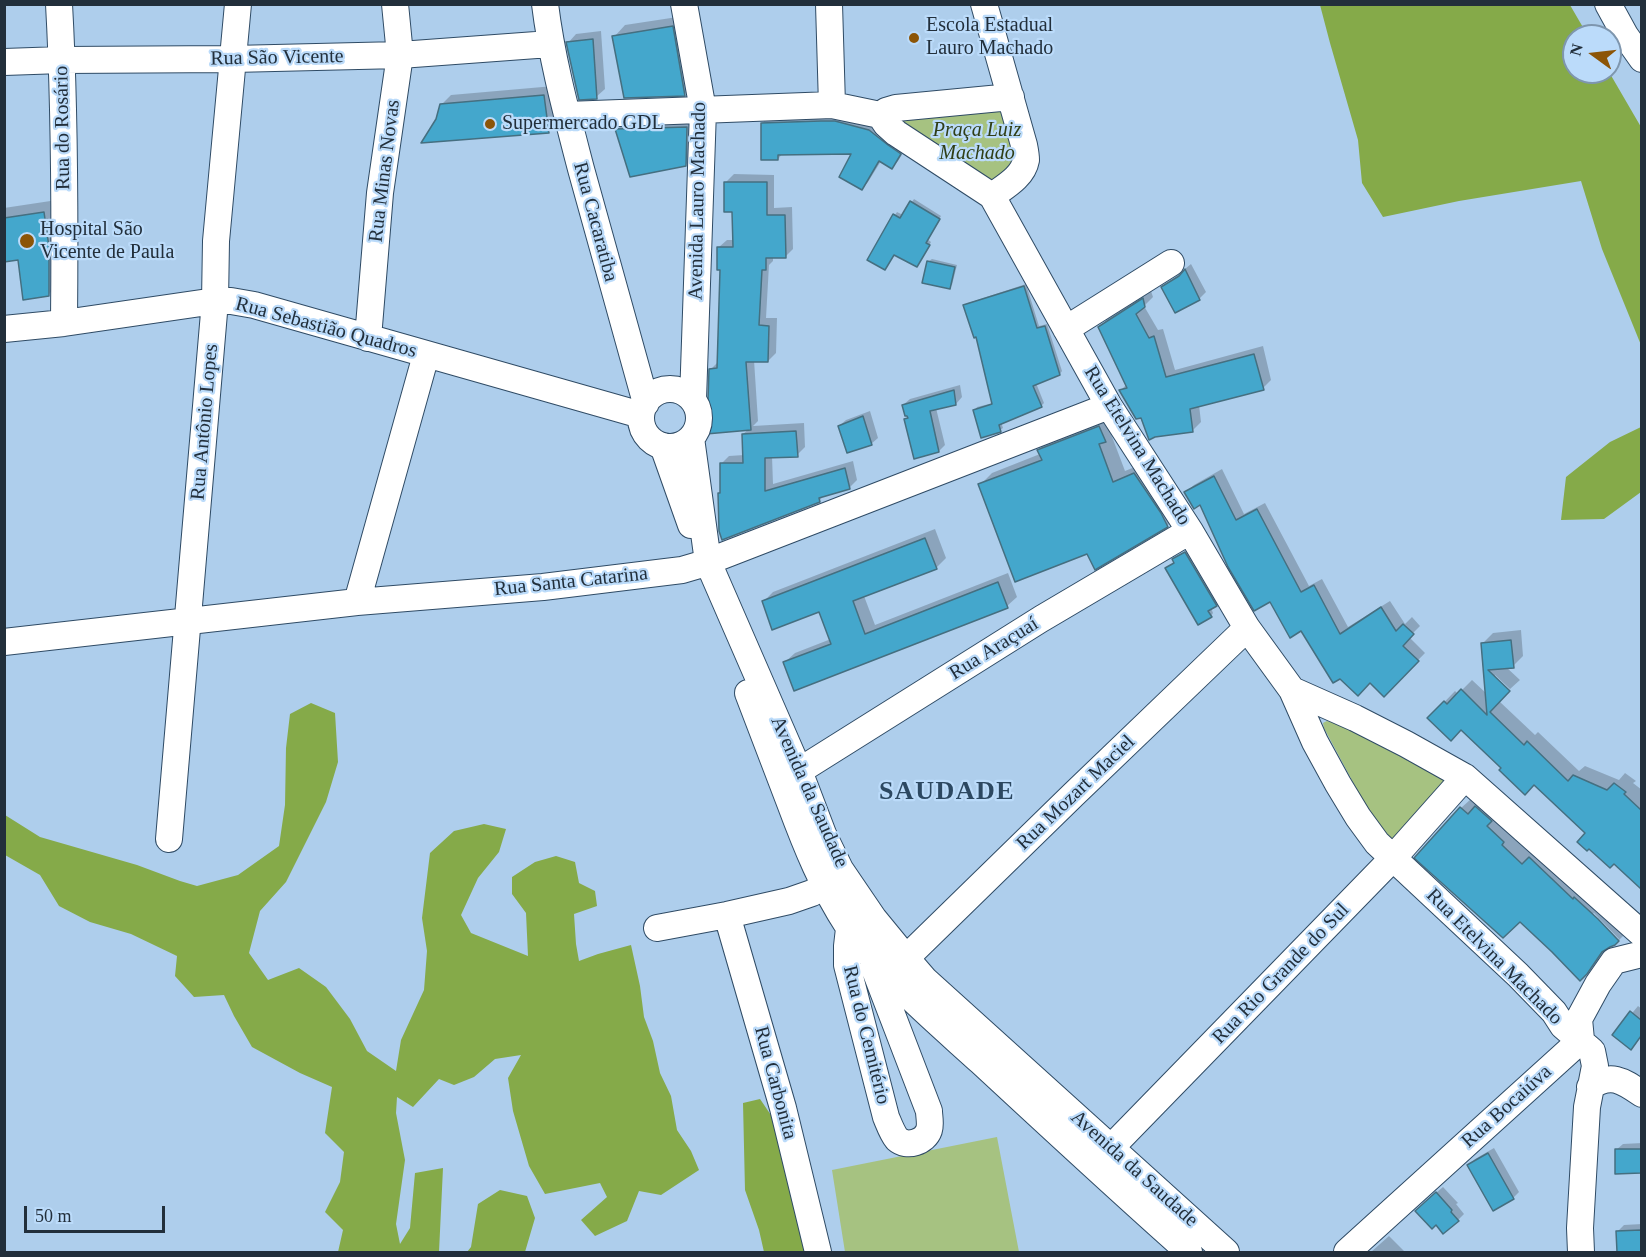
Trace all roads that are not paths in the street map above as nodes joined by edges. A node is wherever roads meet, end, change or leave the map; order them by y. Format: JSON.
{"nodes":[{"id":1,"x":59,"y":4,"type":"edge"},
{"id":2,"x":238,"y":4,"type":"edge"},
{"id":3,"x":394,"y":4,"type":"edge"},
{"id":4,"x":545,"y":4,"type":"edge"},
{"id":5,"x":684,"y":4,"type":"edge"},
{"id":6,"x":830,"y":4,"type":"edge"},
{"id":7,"x":984,"y":4,"type":"edge"},
{"id":8,"x":1608,"y":4,"type":"edge"},
{"id":9,"x":550,"y":44,"type":"junction"},
{"id":10,"x":400,"y":55,"type":"junction"},
{"id":11,"x":233,"y":59,"type":"junction"},
{"id":12,"x":1641,"y":59,"type":"edge"},
{"id":13,"x":62,"y":60,"type":"junction"},
{"id":14,"x":4,"y":62,"type":"edge"},
{"id":15,"x":1011,"y":97,"type":"junction"},
{"id":16,"x":832,"y":105,"type":"junction"},
{"id":17,"x":703,"y":110,"type":"junction"},
{"id":18,"x":567,"y":115,"type":"junction"},
{"id":19,"x":880,"y":115,"type":"junction"},
{"id":20,"x":992,"y":196,"type":"junction"},
{"id":21,"x":1171,"y":263,"type":"dead end"},
{"id":22,"x":215,"y":301,"type":"junction"},
{"id":23,"x":64,"y":323,"type":"junction"},
{"id":24,"x":4,"y":329,"type":"edge"},
{"id":25,"x":1066,"y":329,"type":"junction"},
{"id":26,"x":368,"y":338,"type":"junction"},
{"id":27,"x":426,"y":355,"type":"junction"},
{"id":28,"x":693,"y":399,"type":"junction"},
{"id":29,"x":1109,"y":406,"type":"junction"},
{"id":30,"x":643,"y":409,"type":"junction"},
{"id":31,"x":691,"y":438,"type":"junction"},
{"id":32,"x":663,"y":446,"type":"junction"},
{"id":33,"x":1190,"y":531,"type":"junction"},
{"id":34,"x":704,"y":564,"type":"junction"},
{"id":35,"x":357,"y":602,"type":"junction"},
{"id":36,"x":188,"y":621,"type":"junction"},
{"id":37,"x":1247,"y":628,"type":"junction"},
{"id":38,"x":4,"y":642,"type":"edge"},
{"id":39,"x":1292,"y":690,"type":"junction"},
{"id":40,"x":799,"y":771,"type":"junction"},
{"id":41,"x":1464,"y":777,"type":"junction"},
{"id":42,"x":169,"y":839,"type":"dead end"},
{"id":43,"x":1393,"y":858,"type":"junction"},
{"id":44,"x":832,"y":878,"type":"junction"},
{"id":45,"x":856,"y":890,"type":"junction"},
{"id":46,"x":728,"y":915,"type":"junction"},
{"id":47,"x":874,"y":919,"type":"junction"},
{"id":48,"x":849,"y":927,"type":"junction"},
{"id":49,"x":657,"y":928,"type":"dead end"},
{"id":50,"x":1641,"y":934,"type":"edge"},
{"id":51,"x":868,"y":952,"type":"junction"},
{"id":52,"x":1641,"y":954,"type":"edge"},
{"id":53,"x":906,"y":958,"type":"junction"},
{"id":54,"x":1581,"y":1040,"type":"junction"},
{"id":55,"x":1590,"y":1087,"type":"junction"},
{"id":56,"x":1641,"y":1094,"type":"edge"},
{"id":57,"x":1102,"y":1157,"type":"junction"},
{"id":58,"x":818,"y":1252,"type":"edge"},
{"id":59,"x":1189,"y":1252,"type":"edge"},
{"id":60,"x":1226,"y":1252,"type":"edge"},
{"id":61,"x":1347,"y":1252,"type":"edge"},
{"id":62,"x":1581,"y":1252,"type":"edge"}],
"edges":[{"from":1,"to":13,"type":"street","name":"Rua do Rosário"},
{"from":2,"to":11,"type":"street","name":"Rua Antônio Lopes"},
{"from":3,"to":10,"type":"street","name":"Rua Minas Novas"},
{"from":4,"to":9,"type":"street","name":"Rua Cacaratiba"},
{"from":5,"to":17,"type":"street","name":"Avenida Lauro Machado"},
{"from":6,"to":16,"type":"street"},
{"from":7,"to":15,"type":"street"},
{"from":8,"to":12,"type":"street"},
{"from":9,"to":10,"type":"street","name":"Rua São Vicente"},
{"from":9,"to":18,"type":"street","name":"Rua Cacaratiba"},
{"from":10,"to":11,"type":"street","name":"Rua São Vicente"},
{"from":10,"to":26,"type":"street","name":"Rua Minas Novas"},
{"from":11,"to":13,"type":"street","name":"Rua São Vicente"},
{"from":11,"to":22,"type":"street","name":"Rua Antônio Lopes"},
{"from":13,"to":14,"type":"street","name":"Rua São Vicente"},
{"from":13,"to":23,"type":"street","name":"Rua do Rosário"},
{"from":15,"to":19,"type":"street"},
{"from":15,"to":20,"type":"street"},
{"from":16,"to":17,"type":"street"},
{"from":16,"to":19,"type":"street"},
{"from":17,"to":18,"type":"street"},
{"from":17,"to":28,"type":"street","name":"Avenida Lauro Machado"},
{"from":18,"to":30,"type":"street","name":"Rua Cacaratiba"},
{"from":19,"to":20,"type":"street"},
{"from":20,"to":25,"type":"street","name":"Rua Etelvina Machado"},
{"from":21,"to":25,"type":"street"},
{"from":22,"to":23,"type":"street","name":"Rua Sebastião Quadros"},
{"from":22,"to":26,"type":"street","name":"Rua Sebastião Quadros"},
{"from":22,"to":36,"type":"street","name":"Rua Antônio Lopes"},
{"from":23,"to":24,"type":"street","name":"Rua Sebastião Quadros"},
{"from":25,"to":29,"type":"street","name":"Rua Etelvina Machado"},
{"from":26,"to":27,"type":"street","name":"Rua Sebastião Quadros"},
{"from":27,"to":30,"type":"street","name":"Rua Sebastião Quadros"},
{"from":27,"to":35,"type":"street"},
{"from":28,"to":30,"type":"street"},
{"from":28,"to":31,"type":"street"},
{"from":29,"to":33,"type":"street","name":"Rua Etelvina Machado"},
{"from":29,"to":34,"type":"street","name":"Rua Santa Catarina"},
{"from":30,"to":32,"type":"street"},
{"from":31,"to":32,"type":"street"},
{"from":31,"to":34,"type":"street","name":"Avenida da Saudade"},
{"from":32,"to":34,"type":"street","name":"Avenida da Saudade"},
{"from":33,"to":37,"type":"street","name":"Rua Etelvina Machado"},
{"from":33,"to":40,"type":"street","name":"Rua Araçuaí"},
{"from":34,"to":35,"type":"street","name":"Rua Santa Catarina"},
{"from":34,"to":40,"type":"street","name":"Avenida da Saudade"},
{"from":34,"to":44,"type":"street","name":"Avenida da Saudade"},
{"from":35,"to":36,"type":"street","name":"Rua Santa Catarina"},
{"from":36,"to":38,"type":"street","name":"Rua Santa Catarina"},
{"from":36,"to":42,"type":"street","name":"Rua Antônio Lopes"},
{"from":37,"to":39,"type":"street","name":"Rua Etelvina Machado"},
{"from":37,"to":53,"type":"street","name":"Rua Mozart Maciel"},
{"from":39,"to":41,"type":"street"},
{"from":39,"to":43,"type":"street","name":"Rua Etelvina Machado"},
{"from":40,"to":44,"type":"street","name":"Avenida da Saudade"},
{"from":41,"to":43,"type":"street","name":"Rua Rio Grande do Sul"},
{"from":41,"to":50,"type":"street"},
{"from":43,"to":54,"type":"street","name":"Rua Etelvina Machado"},
{"from":43,"to":57,"type":"street","name":"Rua Rio Grande do Sul"},
{"from":44,"to":45,"type":"street","name":"Avenida da Saudade"},
{"from":44,"to":46,"type":"street"},
{"from":44,"to":48,"type":"street","name":"Avenida da Saudade"},
{"from":45,"to":47,"type":"street","name":"Avenida da Saudade"},
{"from":45,"to":48,"type":"street","name":"Rua do Cemitério"},
{"from":46,"to":49,"type":"street"},
{"from":46,"to":58,"type":"street","name":"Rua Carbonita"},
{"from":47,"to":51,"type":"street"},
{"from":47,"to":53,"type":"street","name":"Avenida da Saudade"},
{"from":48,"to":51,"type":"street","name":"Avenida da Saudade"},
{"from":48,"to":51,"type":"street","name":"Rua do Cemitério"},
{"from":51,"to":57,"type":"street","name":"Avenida da Saudade"},
{"from":52,"to":54,"type":"street"},
{"from":53,"to":57,"type":"street","name":"Avenida da Saudade"},
{"from":54,"to":55,"type":"street","name":"Rua Etelvina Machado"},
{"from":54,"to":61,"type":"street","name":"Rua Bocaiúva"},
{"from":55,"to":56,"type":"street"},
{"from":55,"to":62,"type":"street","name":"Rua Etelvina Machado"},
{"from":57,"to":59,"type":"street","name":"Avenida da Saudade"},
{"from":57,"to":60,"type":"street","name":"Avenida da Saudade"}]}
